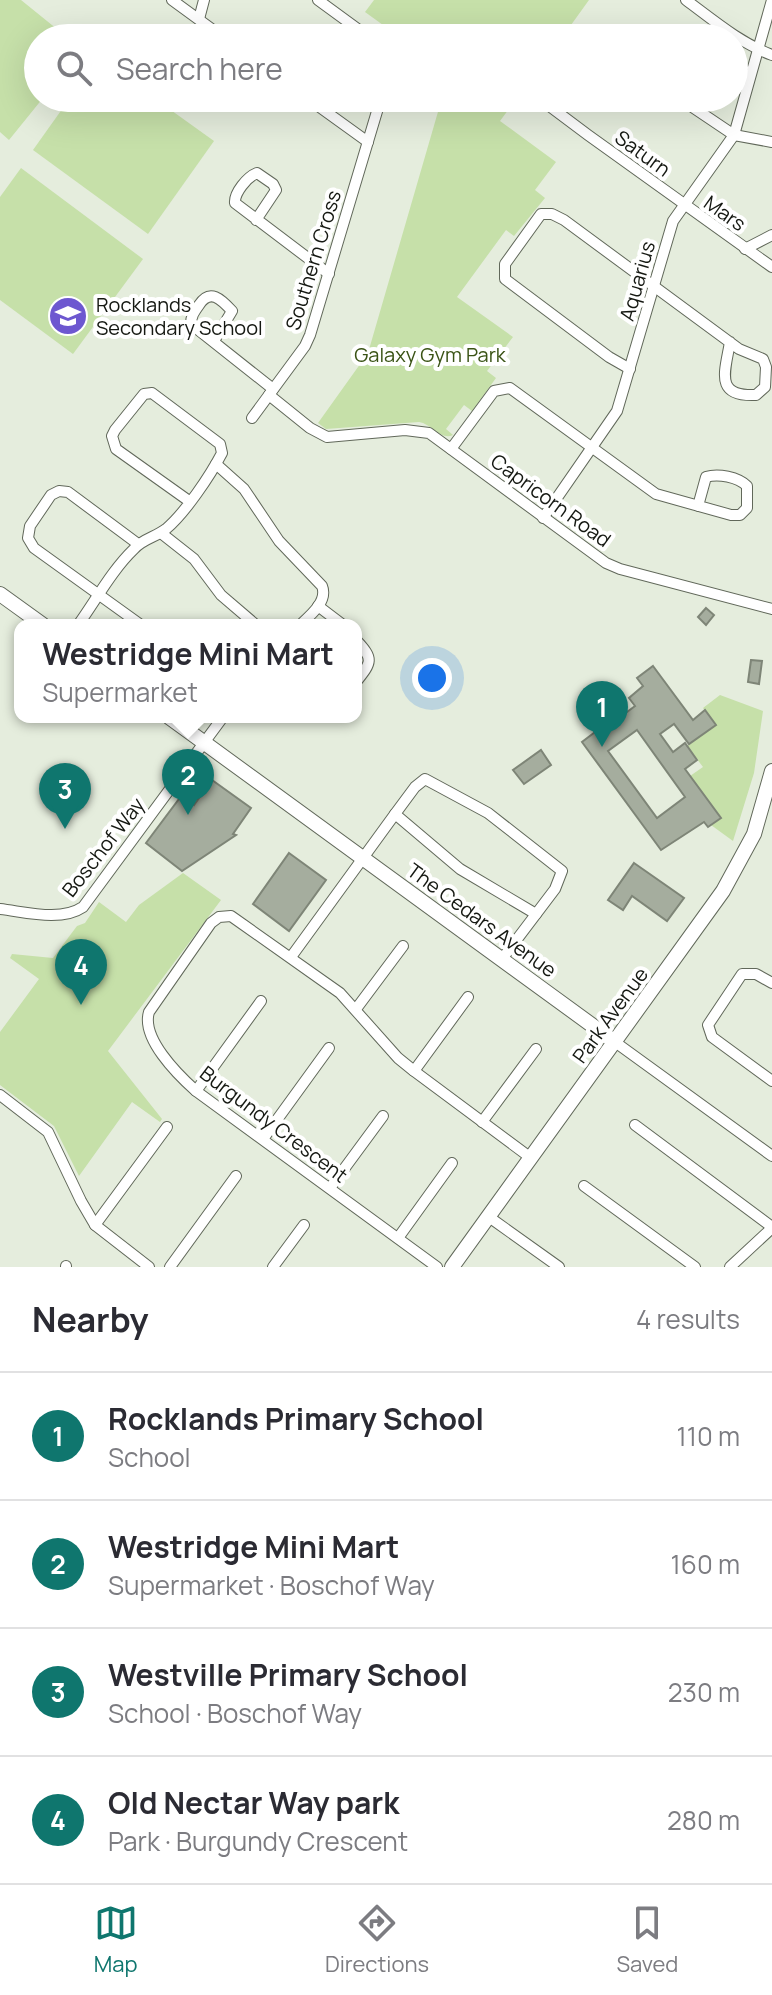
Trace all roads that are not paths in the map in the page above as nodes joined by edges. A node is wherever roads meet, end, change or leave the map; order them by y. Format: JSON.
{"nodes":[{"id":1,"x":172,"y":0,"type":"edge"},
{"id":2,"x":204,"y":0,"type":"edge"},
{"id":3,"x":318,"y":0,"type":"edge"},
{"id":4,"x":686,"y":0,"type":"edge"},
{"id":5,"x":772,"y":0,"type":"edge"},
{"id":6,"x":199,"y":19,"type":"junction"},
{"id":7,"x":206,"y":24,"type":"edge"},
{"id":8,"x":351,"y":24,"type":"edge"},
{"id":9,"x":721,"y":24,"type":"edge"},
{"id":10,"x":748,"y":43,"type":"edge"},
{"id":11,"x":758,"y":50,"type":"junction"},
{"id":12,"x":772,"y":55,"type":"edge"},
{"id":13,"x":748,"y":85,"type":"edge"},
{"id":14,"x":326,"y":112,"type":"edge"},
{"id":15,"x":377,"y":112,"type":"edge"},
{"id":16,"x":557,"y":112,"type":"edge"},
{"id":17,"x":700,"y":112,"type":"edge"},
{"id":18,"x":740,"y":112,"type":"edge"},
{"id":19,"x":734,"y":135,"type":"junction"},
{"id":20,"x":368,"y":142,"type":"junction"},
{"id":21,"x":772,"y":142,"type":"edge"},
{"id":22,"x":684,"y":205,"type":"junction"},
{"id":23,"x":256,"y":220,"type":"junction"},
{"id":24,"x":772,"y":235,"type":"edge"},
{"id":25,"x":745,"y":249,"type":"junction"},
{"id":26,"x":772,"y":267,"type":"edge"},
{"id":27,"x":329,"y":274,"type":"junction"},
{"id":28,"x":654,"y":287,"type":"junction"},
{"id":29,"x":214,"y":341,"type":"junction"},
{"id":30,"x":730,"y":342,"type":"junction"},
{"id":31,"x":630,"y":369,"type":"junction"},
{"id":32,"x":271,"y":392,"type":"junction"},
{"id":33,"x":252,"y":418,"type":"dead end"},
{"id":34,"x":592,"y":447,"type":"junction"},
{"id":35,"x":451,"y":449,"type":"junction"},
{"id":36,"x":216,"y":464,"type":"junction"},
{"id":37,"x":189,"y":501,"type":"junction"},
{"id":38,"x":698,"y":506,"type":"junction"},
{"id":39,"x":543,"y":518,"type":"junction"},
{"id":40,"x":161,"y":533,"type":"junction"},
{"id":41,"x":138,"y":544,"type":"junction"},
{"id":42,"x":0,"y":594,"type":"edge"},
{"id":43,"x":99,"y":595,"type":"junction"},
{"id":44,"x":318,"y":606,"type":"junction"},
{"id":45,"x":772,"y":609,"type":"edge"},
{"id":46,"x":35,"y":619,"type":"edge"},
{"id":47,"x":82,"y":619,"type":"edge"},
{"id":48,"x":133,"y":619,"type":"edge"},
{"id":49,"x":249,"y":619,"type":"edge"},
{"id":50,"x":306,"y":619,"type":"edge"},
{"id":51,"x":335,"y":619,"type":"edge"},
{"id":52,"x":362,"y":646,"type":"edge"},
{"id":53,"x":362,"y":673,"type":"edge"},
{"id":54,"x":177,"y":723,"type":"edge"},
{"id":55,"x":218,"y":723,"type":"edge"},
{"id":56,"x":204,"y":742,"type":"junction"},
{"id":57,"x":772,"y":771,"type":"edge"},
{"id":58,"x":395,"y":814,"type":"junction"},
{"id":59,"x":363,"y":858,"type":"junction"},
{"id":60,"x":0,"y":909,"type":"edge"},
{"id":61,"x":536,"y":914,"type":"junction"},
{"id":62,"x":403,"y":946,"type":"dead end"},
{"id":63,"x":291,"y":957,"type":"junction"},
{"id":64,"x":502,"y":959,"type":"junction"},
{"id":65,"x":772,"y":983,"type":"edge"},
{"id":66,"x":468,"y":997,"type":"dead end"},
{"id":67,"x":261,"y":1001,"type":"dead end"},
{"id":68,"x":356,"y":1009,"type":"junction"},
{"id":69,"x":615,"y":1042,"type":"junction"},
{"id":70,"x":329,"y":1048,"type":"dead end"},
{"id":71,"x":536,"y":1049,"type":"dead end"},
{"id":72,"x":414,"y":1071,"type":"junction"},
{"id":73,"x":772,"y":1081,"type":"edge"},
{"id":74,"x":196,"y":1091,"type":"junction"},
{"id":75,"x":2,"y":1099,"type":"edge"},
{"id":76,"x":383,"y":1116,"type":"dead end"},
{"id":77,"x":482,"y":1122,"type":"junction"},
{"id":78,"x":635,"y":1125,"type":"dead end"},
{"id":79,"x":167,"y":1127,"type":"dead end"},
{"id":80,"x":263,"y":1139,"type":"junction"},
{"id":81,"x":772,"y":1156,"type":"edge"},
{"id":82,"x":531,"y":1158,"type":"junction"},
{"id":83,"x":452,"y":1163,"type":"dead end"},
{"id":84,"x":236,"y":1176,"type":"dead end"},
{"id":85,"x":584,"y":1186,"type":"dead end"},
{"id":86,"x":330,"y":1188,"type":"junction"},
{"id":87,"x":489,"y":1217,"type":"junction"},
{"id":88,"x":95,"y":1225,"type":"junction"},
{"id":89,"x":304,"y":1225,"type":"dead end"},
{"id":90,"x":772,"y":1228,"type":"edge"},
{"id":91,"x":398,"y":1238,"type":"junction"},
{"id":92,"x":149,"y":1267,"type":"edge"},
{"id":93,"x":170,"y":1267,"type":"edge"},
{"id":94,"x":273,"y":1267,"type":"edge"},
{"id":95,"x":437,"y":1267,"type":"edge"},
{"id":96,"x":452,"y":1267,"type":"edge"},
{"id":97,"x":559,"y":1267,"type":"edge"},
{"id":98,"x":695,"y":1267,"type":"edge"},
{"id":99,"x":730,"y":1267,"type":"edge"}],
"edges":[{"from":1,"to":6,"type":"street"},
{"from":2,"to":6,"type":"street"},
{"from":3,"to":8,"type":"street"},
{"from":4,"to":9,"type":"street"},
{"from":5,"to":11,"type":"street","name":"Aquarius"},
{"from":6,"to":7,"type":"street"},
{"from":10,"to":11,"type":"street"},
{"from":11,"to":12,"type":"street"},
{"from":11,"to":13,"type":"street","name":"Aquarius"},
{"from":14,"to":20,"type":"street"},
{"from":15,"to":20,"type":"street","name":"Southern Cross"},
{"from":16,"to":22,"type":"street","name":"Saturn"},
{"from":17,"to":19,"type":"street"},
{"from":18,"to":19,"type":"street","name":"Aquarius"},
{"from":19,"to":21,"type":"street"},
{"from":19,"to":22,"type":"street","name":"Aquarius"},
{"from":20,"to":27,"type":"street","name":"Southern Cross"},
{"from":22,"to":25,"type":"street","name":"Mars"},
{"from":22,"to":28,"type":"street","name":"Aquarius"},
{"from":23,"to":23,"type":"street"},
{"from":23,"to":27,"type":"street"},
{"from":24,"to":25,"type":"street","name":"Mars"},
{"from":25,"to":26,"type":"street","name":"Mars"},
{"from":27,"to":32,"type":"street","name":"Southern Cross"},
{"from":28,"to":30,"type":"street"},
{"from":28,"to":31,"type":"street","name":"Aquarius"},
{"from":28,"to":31,"type":"street"},
{"from":29,"to":29,"type":"street","name":"Capricorn Road"},
{"from":29,"to":32,"type":"street","name":"Capricorn Road"},
{"from":30,"to":30,"type":"street"},
{"from":31,"to":34,"type":"street","name":"Aquarius"},
{"from":32,"to":33,"type":"street","name":"Southern Cross"},
{"from":32,"to":35,"type":"street","name":"Capricorn Road"},
{"from":34,"to":35,"type":"street"},
{"from":34,"to":38,"type":"street"},
{"from":34,"to":39,"type":"street","name":"Aquarius"},
{"from":35,"to":39,"type":"street","name":"Capricorn Road"},
{"from":36,"to":37,"type":"street"},
{"from":36,"to":37,"type":"street"},
{"from":36,"to":44,"type":"street"},
{"from":37,"to":40,"type":"street"},
{"from":38,"to":38,"type":"street"},
{"from":39,"to":45,"type":"street","name":"Capricorn Road"},
{"from":40,"to":41,"type":"street"},
{"from":40,"to":49,"type":"street"},
{"from":41,"to":43,"type":"street"},
{"from":41,"to":43,"type":"street"},
{"from":42,"to":46,"type":"street"},
{"from":43,"to":47,"type":"street"},
{"from":43,"to":48,"type":"street"},
{"from":44,"to":50,"type":"street"},
{"from":44,"to":51,"type":"street"},
{"from":52,"to":53,"type":"street"},
{"from":54,"to":56,"type":"street","name":"The Cedars Avenue"},
{"from":55,"to":56,"type":"street","name":"Boschof Way"},
{"from":56,"to":59,"type":"street","name":"The Cedars Avenue"},
{"from":56,"to":60,"type":"street","name":"Boschof Way"},
{"from":57,"to":69,"type":"street","name":"Park Avenue"},
{"from":58,"to":59,"type":"street"},
{"from":58,"to":61,"type":"street"},
{"from":58,"to":61,"type":"street"},
{"from":59,"to":63,"type":"street"},
{"from":59,"to":64,"type":"street","name":"The Cedars Avenue"},
{"from":61,"to":64,"type":"street"},
{"from":62,"to":68,"type":"street"},
{"from":63,"to":68,"type":"street","name":"Burgundy Crescent"},
{"from":63,"to":74,"type":"street","name":"Burgundy Crescent"},
{"from":64,"to":69,"type":"street","name":"The Cedars Avenue"},
{"from":65,"to":73,"type":"street"},
{"from":66,"to":72,"type":"street"},
{"from":67,"to":74,"type":"street"},
{"from":68,"to":72,"type":"street","name":"Burgundy Crescent"},
{"from":69,"to":81,"type":"street","name":"The Cedars Avenue"},
{"from":69,"to":82,"type":"street","name":"Park Avenue"},
{"from":70,"to":80,"type":"street"},
{"from":71,"to":77,"type":"street"},
{"from":72,"to":77,"type":"street","name":"Burgundy Crescent"},
{"from":74,"to":80,"type":"street","name":"Burgundy Crescent"},
{"from":75,"to":88,"type":"street"},
{"from":76,"to":86,"type":"street"},
{"from":77,"to":82,"type":"street","name":"Burgundy Crescent"},
{"from":78,"to":90,"type":"street"},
{"from":79,"to":88,"type":"street"},
{"from":80,"to":86,"type":"street","name":"Burgundy Crescent"},
{"from":82,"to":87,"type":"street","name":"Park Avenue"},
{"from":83,"to":91,"type":"street"},
{"from":84,"to":93,"type":"street"},
{"from":85,"to":98,"type":"street"},
{"from":86,"to":91,"type":"street","name":"Burgundy Crescent"},
{"from":87,"to":96,"type":"street","name":"Park Avenue"},
{"from":87,"to":97,"type":"street"},
{"from":88,"to":92,"type":"street"},
{"from":89,"to":94,"type":"street"},
{"from":90,"to":99,"type":"street"},
{"from":91,"to":95,"type":"street","name":"Burgundy Crescent"}]}
